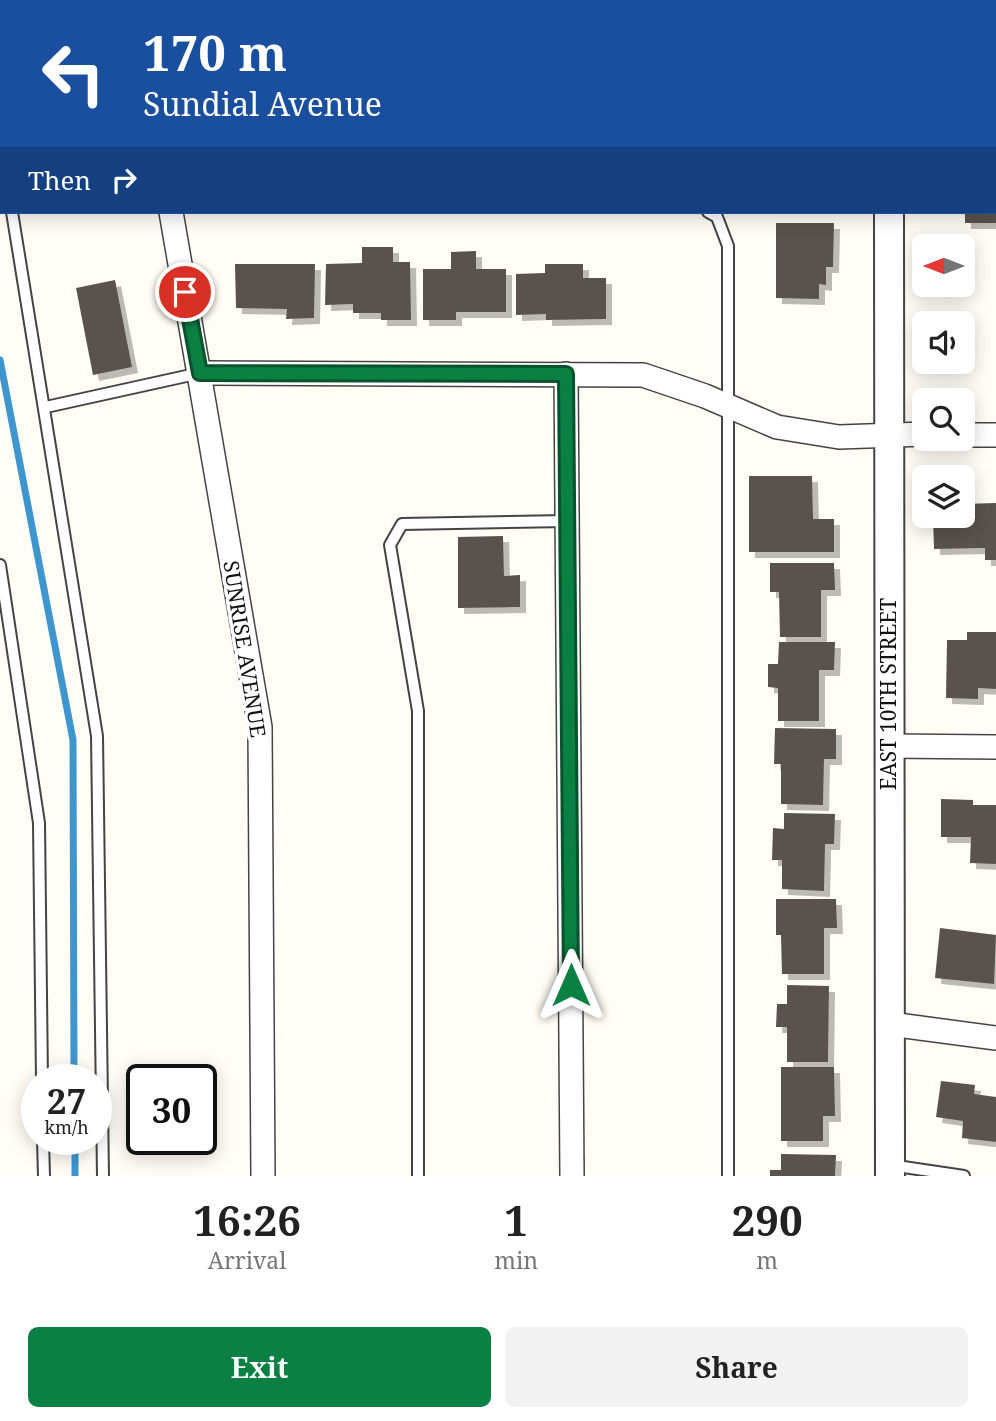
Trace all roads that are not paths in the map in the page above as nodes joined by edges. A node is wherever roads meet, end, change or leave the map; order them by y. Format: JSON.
{"nodes":[{"id":1,"x":12,"y":214,"type":"edge"},
{"id":2,"x":170,"y":214,"type":"edge"},
{"id":3,"x":712,"y":214,"type":"edge"},
{"id":4,"x":889,"y":214,"type":"edge"},
{"id":5,"x":200,"y":373,"type":"junction"},
{"id":6,"x":566,"y":374,"type":"junction"},
{"id":7,"x":46,"y":407,"type":"junction"},
{"id":8,"x":730,"y":407,"type":"junction"},
{"id":9,"x":888,"y":434,"type":"junction"},
{"id":10,"x":912,"y":434,"type":"edge"},
{"id":11,"x":975,"y":435,"type":"edge"},
{"id":12,"x":996,"y":435,"type":"edge"},
{"id":13,"x":567,"y":521,"type":"junction"},
{"id":14,"x":0,"y":565,"type":"edge"},
{"id":15,"x":888,"y":746,"type":"junction"},
{"id":16,"x":996,"y":747,"type":"edge"},
{"id":17,"x":890,"y":1024,"type":"junction"},
{"id":18,"x":996,"y":1038,"type":"edge"},
{"id":19,"x":42,"y":1064,"type":"edge"},
{"id":20,"x":43,"y":1155,"type":"edge"},
{"id":21,"x":890,"y":1170,"type":"edge"},
{"id":22,"x":44,"y":1176,"type":"edge"},
{"id":23,"x":103,"y":1176,"type":"edge"},
{"id":24,"x":263,"y":1176,"type":"edge"},
{"id":25,"x":418,"y":1176,"type":"edge"},
{"id":26,"x":572,"y":1176,"type":"edge"},
{"id":27,"x":729,"y":1176,"type":"edge"},
{"id":28,"x":964,"y":1176,"type":"edge"}],
"edges":[{"from":1,"to":7,"type":"lane"},
{"from":2,"to":5,"type":"street","name":"SUNRISE AVENUE"},
{"from":3,"to":8,"type":"lane"},
{"from":4,"to":9,"type":"street","name":"EAST 10TH STREET"},
{"from":5,"to":6,"type":"street"},
{"from":5,"to":7,"type":"lane"},
{"from":5,"to":24,"type":"street","name":"SUNRISE AVENUE"},
{"from":6,"to":8,"type":"street"},
{"from":6,"to":13,"type":"street"},
{"from":7,"to":23,"type":"lane"},
{"from":8,"to":9,"type":"street"},
{"from":8,"to":27,"type":"lane"},
{"from":9,"to":10,"type":"street"},
{"from":9,"to":15,"type":"street","name":"EAST 10TH STREET"},
{"from":11,"to":12,"type":"street"},
{"from":13,"to":25,"type":"lane"},
{"from":13,"to":26,"type":"street"},
{"from":14,"to":19,"type":"lane"},
{"from":15,"to":16,"type":"street"},
{"from":15,"to":17,"type":"street","name":"EAST 10TH STREET"},
{"from":17,"to":18,"type":"street"},
{"from":17,"to":21,"type":"street","name":"EAST 10TH STREET"},
{"from":20,"to":22,"type":"lane"},
{"from":21,"to":28,"type":"lane"}]}
